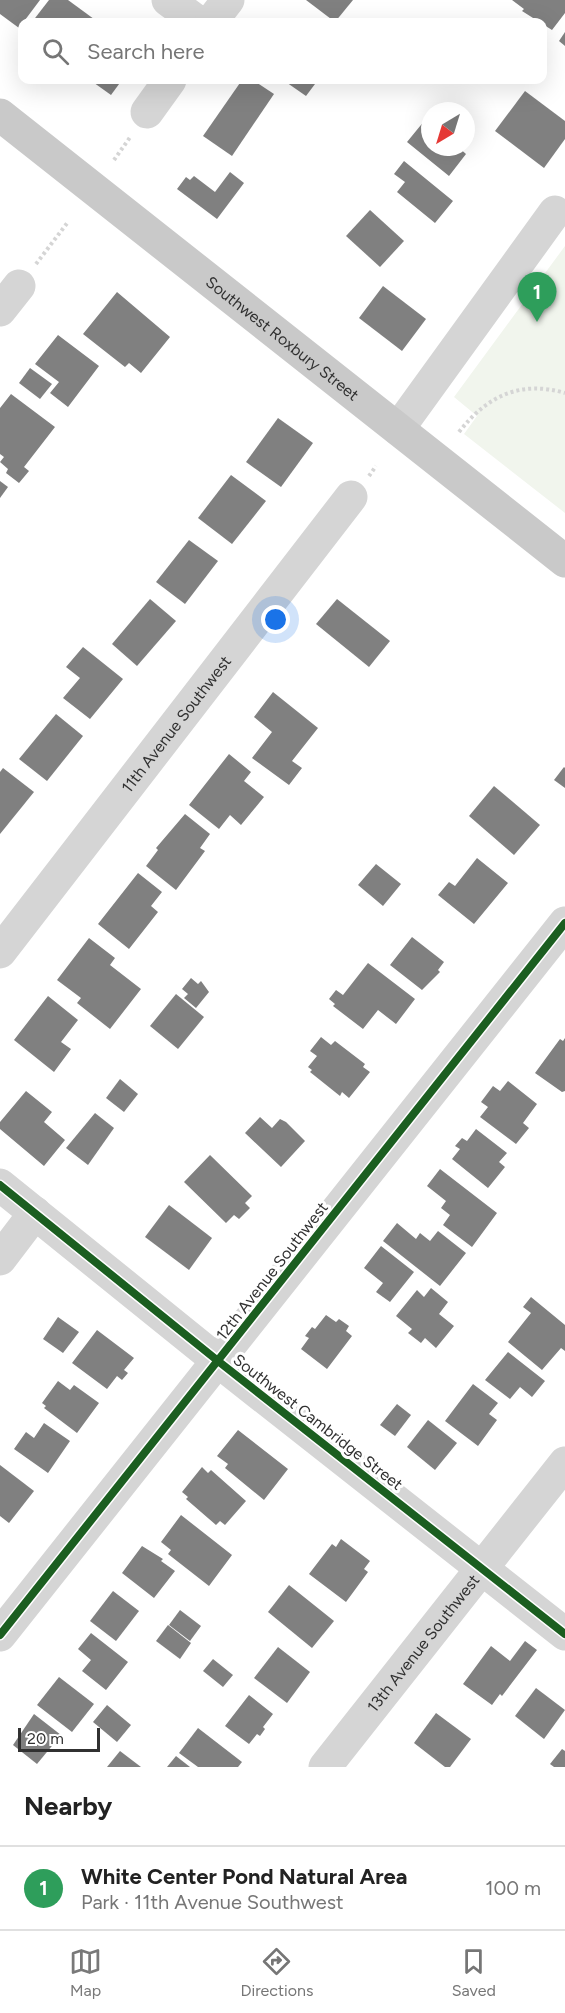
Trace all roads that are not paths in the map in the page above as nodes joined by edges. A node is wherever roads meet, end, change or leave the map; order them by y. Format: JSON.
{"nodes":[{"id":1,"x":168,"y":0,"type":"edge"},
{"id":2,"x":228,"y":0,"type":"edge"},
{"id":3,"x":193,"y":18,"type":"edge"},
{"id":4,"x":214,"y":18,"type":"edge"},
{"id":5,"x":167,"y":84,"type":"edge"},
{"id":6,"x":0,"y":115,"type":"edge"},
{"id":7,"x":142,"y":120,"type":"road end"},
{"id":8,"x":555,"y":212,"type":"dead end"},
{"id":9,"x":398,"y":429,"type":"junction"},
{"id":10,"x":351,"y":497,"type":"dead end"},
{"id":11,"x":565,"y":561,"type":"edge"},
{"id":12,"x":565,"y":923,"type":"edge"},
{"id":13,"x":0,"y":952,"type":"edge"},
{"id":14,"x":0,"y":1185,"type":"edge"},
{"id":15,"x":35,"y":1213,"type":"junction"},
{"id":16,"x":0,"y":1259,"type":"edge"},
{"id":17,"x":218,"y":1361,"type":"junction"},
{"id":18,"x":565,"y":1463,"type":"edge"},
{"id":19,"x":483,"y":1568,"type":"junction"},
{"id":20,"x":565,"y":1634,"type":"edge"},
{"id":21,"x":0,"y":1635,"type":"edge"},
{"id":22,"x":325,"y":1767,"type":"edge"}],
"edges":[{"from":1,"to":3,"type":"street"},
{"from":2,"to":4,"type":"street"},
{"from":5,"to":7,"type":"street"},
{"from":6,"to":9,"type":"main road","name":"Southwest Roxbury Street"},
{"from":8,"to":9,"type":"street"},
{"from":9,"to":11,"type":"main road","name":"Southwest Roxbury Street"},
{"from":10,"to":13,"type":"street","name":"11th Avenue Southwest"},
{"from":12,"to":17,"type":"street","name":"12th Avenue Southwest"},
{"from":14,"to":15,"type":"street","name":"Southwest Cambridge Street"},
{"from":15,"to":16,"type":"street"},
{"from":15,"to":17,"type":"street","name":"Southwest Cambridge Street"},
{"from":17,"to":19,"type":"street","name":"Southwest Cambridge Street"},
{"from":17,"to":21,"type":"street","name":"12th Avenue Southwest"},
{"from":18,"to":19,"type":"street","name":"13th Avenue Southwest"},
{"from":19,"to":20,"type":"street","name":"Southwest Cambridge Street"},
{"from":19,"to":22,"type":"street","name":"13th Avenue Southwest"}]}
